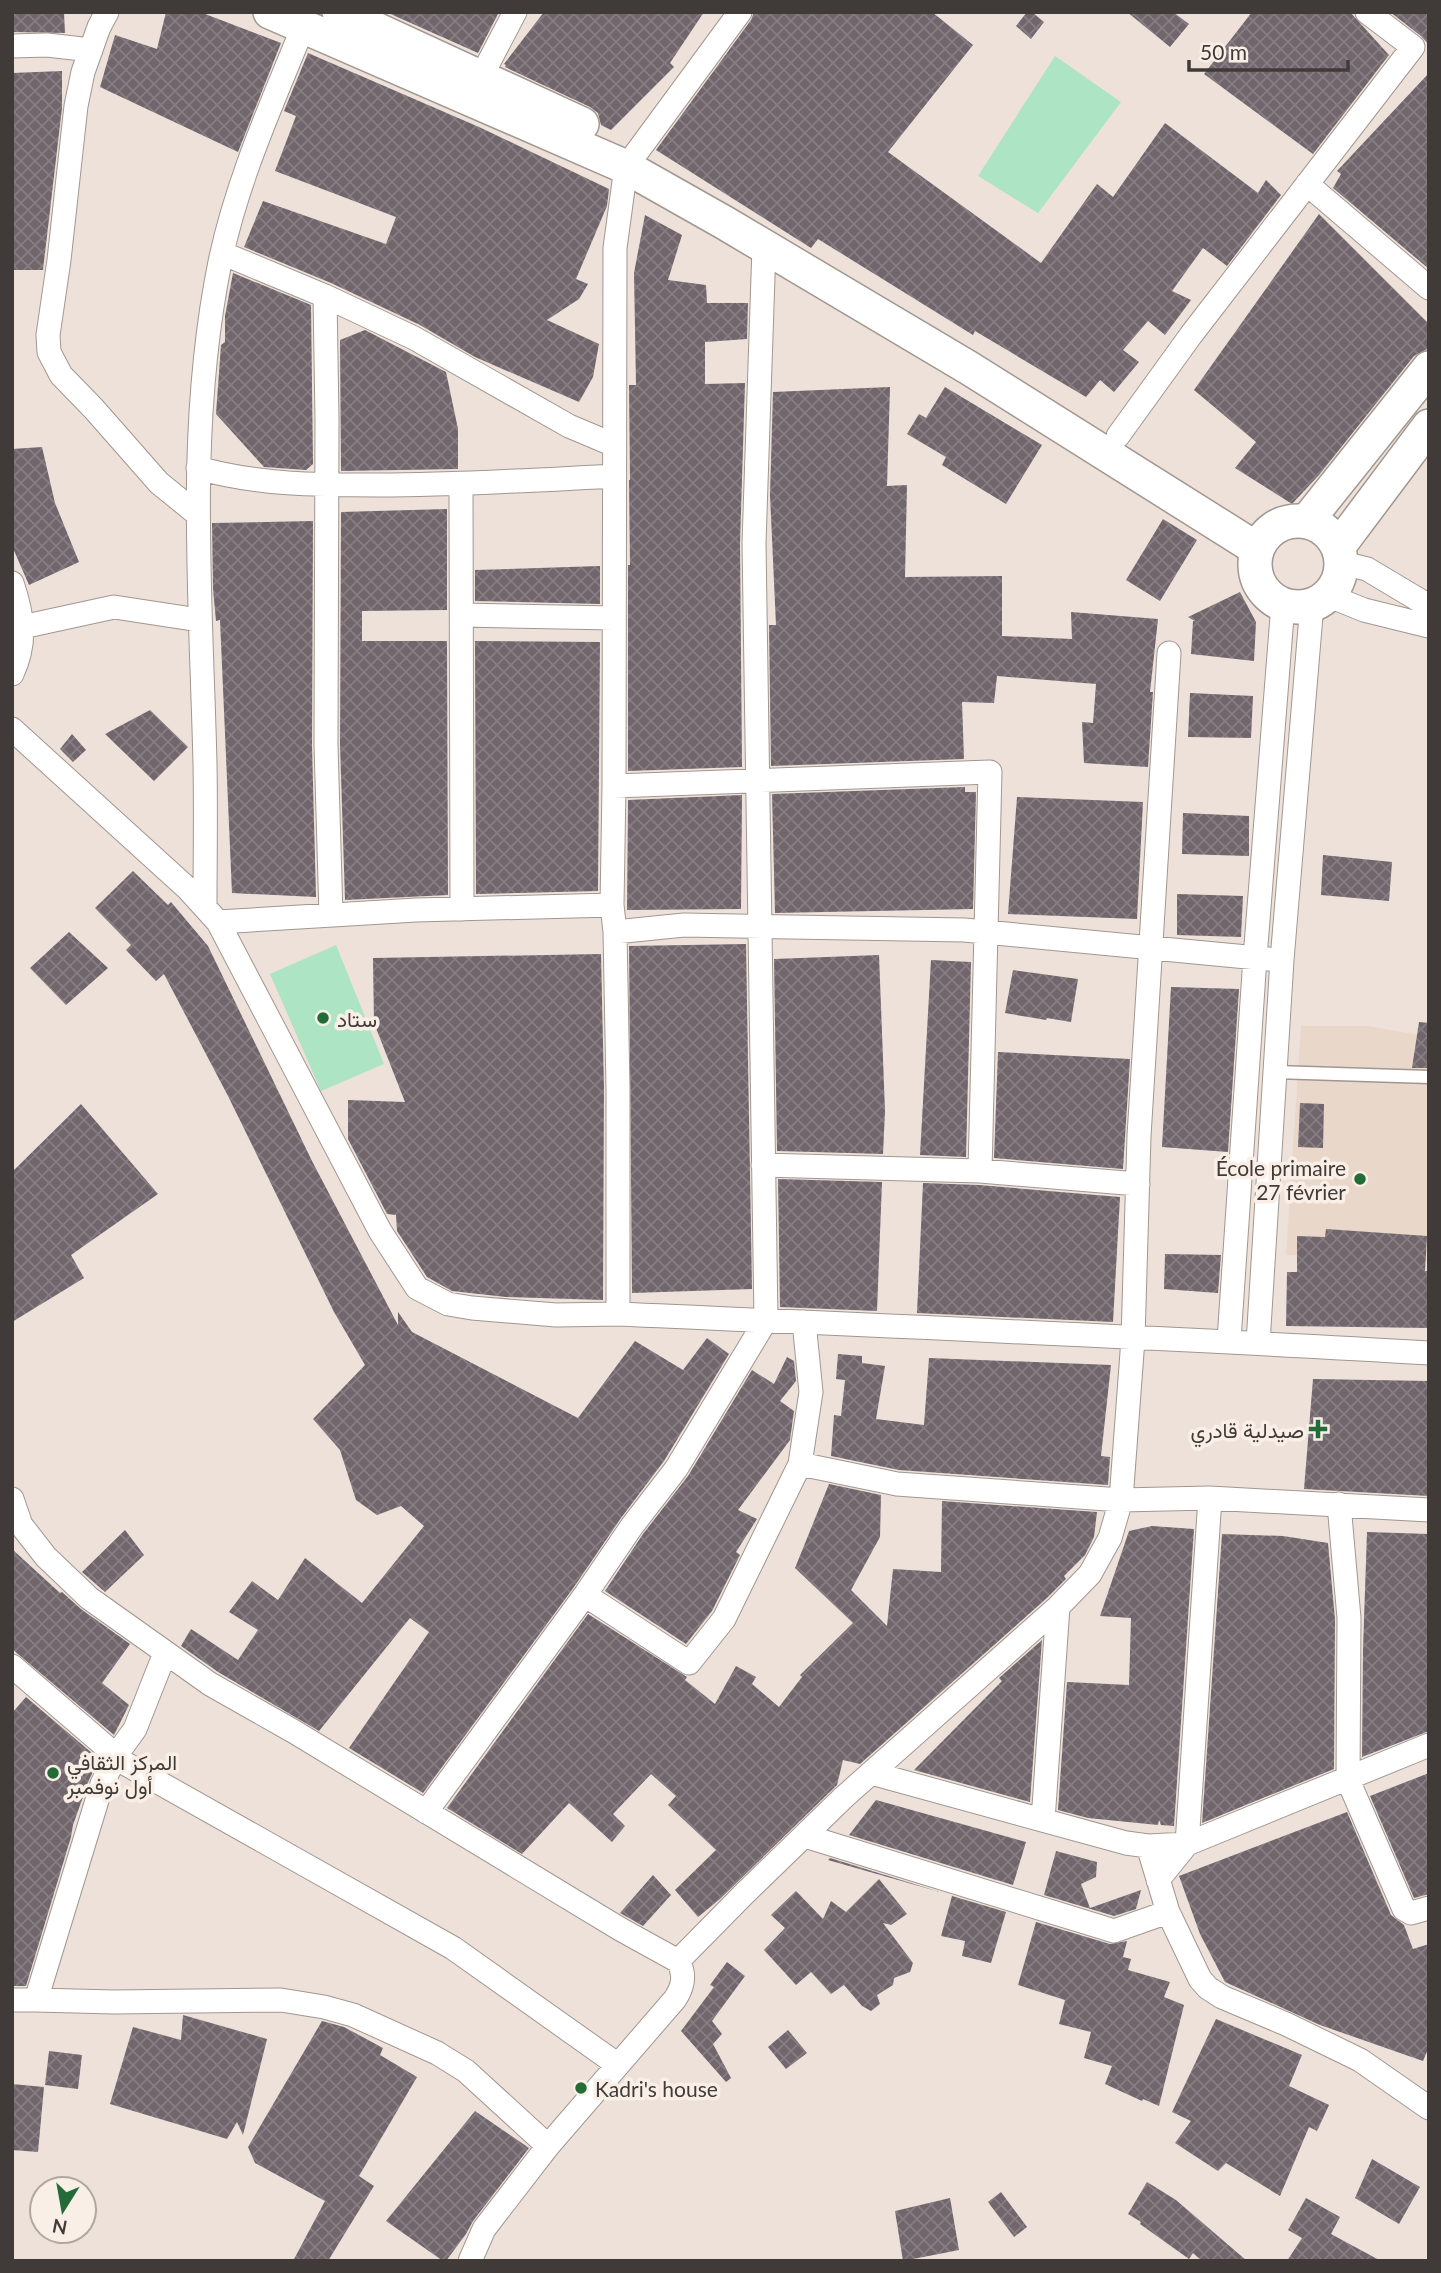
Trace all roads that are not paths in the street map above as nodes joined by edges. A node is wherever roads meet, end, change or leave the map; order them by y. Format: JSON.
{"nodes":[{"id":1,"x":107,"y":12,"type":"edge"},
{"id":2,"x":270,"y":12,"type":"edge"},
{"id":3,"x":339,"y":12,"type":"edge"},
{"id":4,"x":515,"y":12,"type":"edge"},
{"id":5,"x":1367,"y":12,"type":"edge"},
{"id":6,"x":732,"y":15,"type":"edge"},
{"id":7,"x":303,"y":27,"type":"junction"},
{"id":8,"x":12,"y":46,"type":"edge"},
{"id":9,"x":91,"y":50,"type":"junction"},
{"id":10,"x":1421,"y":53,"type":"edge"},
{"id":11,"x":481,"y":77,"type":"junction"},
{"id":12,"x":632,"y":158,"type":"junction"},
{"id":13,"x":1307,"y":184,"type":"junction"},
{"id":14,"x":764,"y":247,"type":"junction"},
{"id":15,"x":222,"y":253,"type":"junction"},
{"id":16,"x":1429,"y":288,"type":"edge"},
{"id":17,"x":325,"y":296,"type":"junction"},
{"id":18,"x":1429,"y":368,"type":"edge"},
{"id":19,"x":1429,"y":426,"type":"edge"},
{"id":20,"x":1118,"y":436,"type":"junction"},
{"id":21,"x":614,"y":445,"type":"junction"},
{"id":22,"x":198,"y":468,"type":"junction"},
{"id":23,"x":614,"y":476,"type":"junction"},
{"id":24,"x":461,"y":484,"type":"junction"},
{"id":25,"x":327,"y":485,"type":"junction"},
{"id":26,"x":196,"y":513,"type":"junction"},
{"id":27,"x":1306,"y":522,"type":"junction"},
{"id":28,"x":1264,"y":540,"type":"junction"},
{"id":29,"x":1340,"y":555,"type":"junction"},
{"id":30,"x":12,"y":583,"type":"edge"},
{"id":31,"x":1307,"y":601,"type":"junction"},
{"id":32,"x":1429,"y":606,"type":"edge"},
{"id":33,"x":462,"y":615,"type":"junction"},
{"id":34,"x":613,"y":618,"type":"junction"},
{"id":35,"x":199,"y":620,"type":"junction"},
{"id":36,"x":1429,"y":626,"type":"edge"},
{"id":37,"x":22,"y":627,"type":"junction"},
{"id":38,"x":1168,"y":653,"type":"dead end"},
{"id":39,"x":12,"y":674,"type":"edge"},
{"id":40,"x":12,"y":729,"type":"edge"},
{"id":41,"x":757,"y":780,"type":"junction"},
{"id":42,"x":614,"y":786,"type":"junction"},
{"id":43,"x":611,"y":905,"type":"junction"},
{"id":44,"x":462,"y":909,"type":"junction"},
{"id":45,"x":211,"y":914,"type":"junction"},
{"id":46,"x":331,"y":915,"type":"junction"},
{"id":47,"x":759,"y":925,"type":"junction"},
{"id":48,"x":615,"y":932,"type":"junction"},
{"id":49,"x":987,"y":933,"type":"junction"},
{"id":50,"x":1151,"y":948,"type":"junction"},
{"id":51,"x":1255,"y":958,"type":"junction"},
{"id":52,"x":1282,"y":960,"type":"junction"},
{"id":53,"x":1275,"y":1072,"type":"junction"},
{"id":54,"x":1429,"y":1077,"type":"edge"},
{"id":55,"x":763,"y":1166,"type":"junction"},
{"id":56,"x":980,"y":1171,"type":"junction"},
{"id":57,"x":1138,"y":1184,"type":"junction"},
{"id":58,"x":618,"y":1314,"type":"junction"},
{"id":59,"x":766,"y":1320,"type":"junction"},
{"id":60,"x":804,"y":1322,"type":"junction"},
{"id":61,"x":1133,"y":1339,"type":"junction"},
{"id":62,"x":1229,"y":1340,"type":"junction"},
{"id":63,"x":1258,"y":1343,"type":"junction"},
{"id":64,"x":1429,"y":1353,"type":"edge"},
{"id":65,"x":800,"y":1464,"type":"junction"},
{"id":66,"x":1210,"y":1498,"type":"junction"},
{"id":67,"x":12,"y":1499,"type":"edge"},
{"id":68,"x":1121,"y":1500,"type":"junction"},
{"id":69,"x":1339,"y":1504,"type":"junction"},
{"id":70,"x":1429,"y":1510,"type":"edge"},
{"id":71,"x":585,"y":1595,"type":"junction"},
{"id":72,"x":1058,"y":1607,"type":"junction"},
{"id":73,"x":165,"y":1653,"type":"junction"},
{"id":74,"x":12,"y":1666,"type":"edge"},
{"id":75,"x":1429,"y":1745,"type":"edge"},
{"id":76,"x":117,"y":1754,"type":"junction"},
{"id":77,"x":871,"y":1773,"type":"junction"},
{"id":78,"x":1348,"y":1780,"type":"junction"},
{"id":79,"x":426,"y":1812,"type":"junction"},
{"id":80,"x":1043,"y":1821,"type":"junction"},
{"id":81,"x":805,"y":1836,"type":"junction"},
{"id":82,"x":1187,"y":1844,"type":"junction"},
{"id":83,"x":1148,"y":1846,"type":"junction"},
{"id":84,"x":1158,"y":1880,"type":"junction"},
{"id":85,"x":1429,"y":1908,"type":"edge"},
{"id":86,"x":1168,"y":1912,"type":"junction"},
{"id":87,"x":678,"y":1961,"type":"junction"},
{"id":88,"x":12,"y":2000,"type":"edge"},
{"id":89,"x":37,"y":2000,"type":"junction"},
{"id":90,"x":618,"y":2065,"type":"junction"},
{"id":91,"x":1429,"y":2108,"type":"edge"},
{"id":92,"x":548,"y":2146,"type":"junction"},
{"id":93,"x":470,"y":2261,"type":"edge"}],
"edges":[{"from":1,"to":9,"type":"street"},
{"from":2,"to":7,"type":"street"},
{"from":3,"to":11,"type":"street"},
{"from":4,"to":11,"type":"street"},
{"from":5,"to":10,"type":"street"},
{"from":6,"to":12,"type":"street"},
{"from":7,"to":12,"type":"street"},
{"from":7,"to":15,"type":"street"},
{"from":8,"to":9,"type":"street"},
{"from":9,"to":26,"type":"street"},
{"from":10,"to":13,"type":"street"},
{"from":11,"to":12,"type":"street"},
{"from":12,"to":14,"type":"street"},
{"from":12,"to":20,"type":"street"},
{"from":12,"to":21,"type":"street"},
{"from":13,"to":16,"type":"street"},
{"from":13,"to":20,"type":"street"},
{"from":14,"to":28,"type":"street"},
{"from":14,"to":41,"type":"street"},
{"from":15,"to":17,"type":"street"},
{"from":15,"to":22,"type":"street"},
{"from":17,"to":21,"type":"street"},
{"from":17,"to":25,"type":"street"},
{"from":18,"to":27,"type":"street"},
{"from":19,"to":29,"type":"street"},
{"from":20,"to":28,"type":"street"},
{"from":21,"to":23,"type":"street"},
{"from":22,"to":25,"type":"street"},
{"from":22,"to":26,"type":"street"},
{"from":23,"to":24,"type":"street"},
{"from":23,"to":34,"type":"street"},
{"from":24,"to":25,"type":"street"},
{"from":24,"to":33,"type":"street"},
{"from":25,"to":46,"type":"street"},
{"from":26,"to":35,"type":"street"},
{"from":27,"to":28,"type":"street"},
{"from":27,"to":29,"type":"street"},
{"from":28,"to":31,"type":"street"},
{"from":29,"to":31,"type":"street"},
{"from":29,"to":32,"type":"street"},
{"from":30,"to":37,"type":"street"},
{"from":31,"to":36,"type":"street"},
{"from":31,"to":51,"type":"street"},
{"from":31,"to":52,"type":"street"},
{"from":33,"to":34,"type":"street"},
{"from":33,"to":44,"type":"street"},
{"from":34,"to":42,"type":"street"},
{"from":35,"to":37,"type":"street"},
{"from":35,"to":45,"type":"street"},
{"from":37,"to":39,"type":"street"},
{"from":38,"to":50,"type":"street"},
{"from":40,"to":45,"type":"street"},
{"from":41,"to":42,"type":"street"},
{"from":41,"to":47,"type":"street"},
{"from":41,"to":49,"type":"street"},
{"from":42,"to":43,"type":"street"},
{"from":43,"to":44,"type":"street"},
{"from":43,"to":48,"type":"street"},
{"from":44,"to":46,"type":"street"},
{"from":45,"to":46,"type":"street"},
{"from":45,"to":58,"type":"street"},
{"from":47,"to":48,"type":"street"},
{"from":47,"to":49,"type":"street"},
{"from":47,"to":55,"type":"street"},
{"from":48,"to":58,"type":"street"},
{"from":49,"to":50,"type":"street"},
{"from":49,"to":56,"type":"street"},
{"from":50,"to":51,"type":"street"},
{"from":50,"to":57,"type":"street"},
{"from":51,"to":52,"type":"street"},
{"from":51,"to":62,"type":"street"},
{"from":52,"to":53,"type":"street"},
{"from":53,"to":54,"type":"lane"},
{"from":53,"to":63,"type":"street"},
{"from":55,"to":56,"type":"street"},
{"from":55,"to":59,"type":"street"},
{"from":56,"to":57,"type":"street"},
{"from":57,"to":61,"type":"street"},
{"from":58,"to":59,"type":"street"},
{"from":59,"to":60,"type":"street"},
{"from":59,"to":71,"type":"street"},
{"from":60,"to":61,"type":"street"},
{"from":60,"to":65,"type":"street"},
{"from":61,"to":62,"type":"street"},
{"from":61,"to":68,"type":"street"},
{"from":62,"to":63,"type":"street"},
{"from":63,"to":64,"type":"street"},
{"from":65,"to":68,"type":"street"},
{"from":65,"to":71,"type":"street"},
{"from":66,"to":68,"type":"street"},
{"from":66,"to":69,"type":"street"},
{"from":66,"to":82,"type":"street"},
{"from":67,"to":73,"type":"street"},
{"from":68,"to":72,"type":"street"},
{"from":69,"to":70,"type":"street"},
{"from":69,"to":78,"type":"street"},
{"from":71,"to":79,"type":"street"},
{"from":72,"to":77,"type":"street"},
{"from":72,"to":80,"type":"street"},
{"from":73,"to":76,"type":"street"},
{"from":73,"to":79,"type":"street"},
{"from":74,"to":76,"type":"street"},
{"from":75,"to":78,"type":"street"},
{"from":76,"to":89,"type":"street"},
{"from":76,"to":90,"type":"street"},
{"from":77,"to":80,"type":"street"},
{"from":77,"to":81,"type":"street"},
{"from":78,"to":82,"type":"street"},
{"from":78,"to":85,"type":"street"},
{"from":79,"to":87,"type":"street"},
{"from":80,"to":83,"type":"street"},
{"from":81,"to":86,"type":"street"},
{"from":81,"to":87,"type":"street"},
{"from":82,"to":83,"type":"street"},
{"from":82,"to":84,"type":"street"},
{"from":83,"to":84,"type":"street"},
{"from":84,"to":86,"type":"street"},
{"from":86,"to":91,"type":"street"},
{"from":87,"to":90,"type":"street"},
{"from":88,"to":89,"type":"street"},
{"from":89,"to":92,"type":"street"},
{"from":90,"to":92,"type":"street"},
{"from":92,"to":93,"type":"street"}]}
